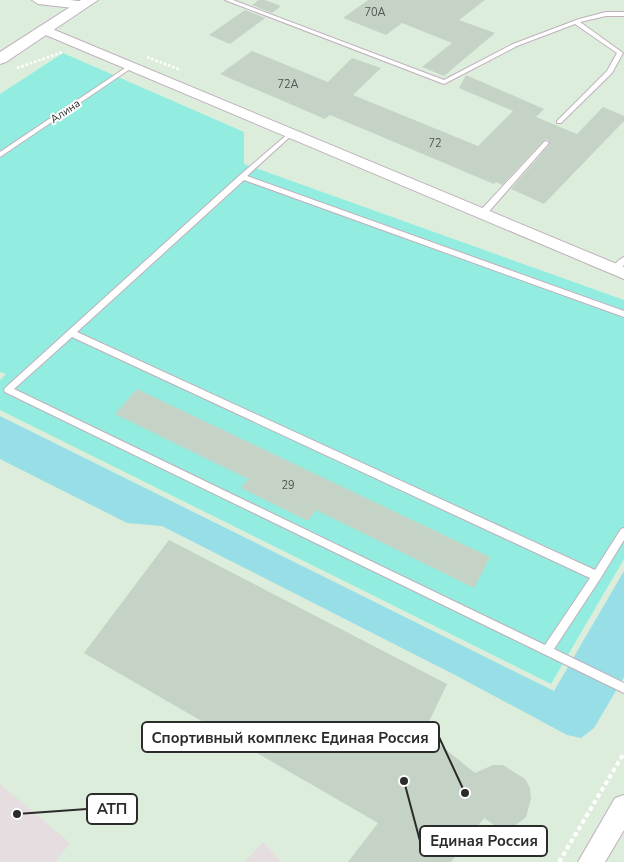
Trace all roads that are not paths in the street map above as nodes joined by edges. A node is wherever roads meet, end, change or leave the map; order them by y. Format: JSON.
{"nodes":[{"id":1,"x":38,"y":0,"type":"edge"},
{"id":2,"x":228,"y":0,"type":"edge"},
{"id":3,"x":87,"y":3,"type":"edge"},
{"id":4,"x":624,"y":14,"type":"edge"},
{"id":5,"x":576,"y":23,"type":"junction"},
{"id":6,"x":45,"y":30,"type":"junction"},
{"id":7,"x":4,"y":65,"type":"edge"},
{"id":8,"x":130,"y":67,"type":"junction"},
{"id":9,"x":559,"y":122,"type":"dead end"},
{"id":10,"x":290,"y":134,"type":"junction"},
{"id":11,"x":546,"y":143,"type":"dead end"},
{"id":12,"x":0,"y":154,"type":"edge"},
{"id":13,"x":242,"y":177,"type":"junction"},
{"id":14,"x":482,"y":214,"type":"junction"},
{"id":15,"x":621,"y":267,"type":"edge"},
{"id":16,"x":624,"y":314,"type":"edge"},
{"id":17,"x":71,"y":333,"type":"junction"},
{"id":18,"x":624,"y":532,"type":"edge"},
{"id":19,"x":597,"y":576,"type":"junction"},
{"id":20,"x":547,"y":651,"type":"junction"},
{"id":21,"x":624,"y":688,"type":"edge"},
{"id":22,"x":624,"y":807,"type":"edge"},
{"id":23,"x":592,"y":862,"type":"edge"}],
"edges":[{"from":1,"to":3,"type":"street"},
{"from":2,"to":5,"type":"lane"},
{"from":3,"to":6,"type":"street"},
{"from":4,"to":5,"type":"lane"},
{"from":5,"to":9,"type":"lane"},
{"from":6,"to":7,"type":"street"},
{"from":6,"to":8,"type":"street"},
{"from":8,"to":10,"type":"street"},
{"from":8,"to":12,"type":"lane","name":"Алина"},
{"from":10,"to":13,"type":"lane"},
{"from":10,"to":14,"type":"street"},
{"from":11,"to":14,"type":"lane"},
{"from":13,"to":16,"type":"lane"},
{"from":13,"to":17,"type":"lane"},
{"from":14,"to":15,"type":"street"},
{"from":17,"to":19,"type":"lane"},
{"from":17,"to":20,"type":"lane"},
{"from":18,"to":19,"type":"lane"},
{"from":19,"to":20,"type":"lane"},
{"from":20,"to":21,"type":"lane"},
{"from":22,"to":23,"type":"street"}]}
